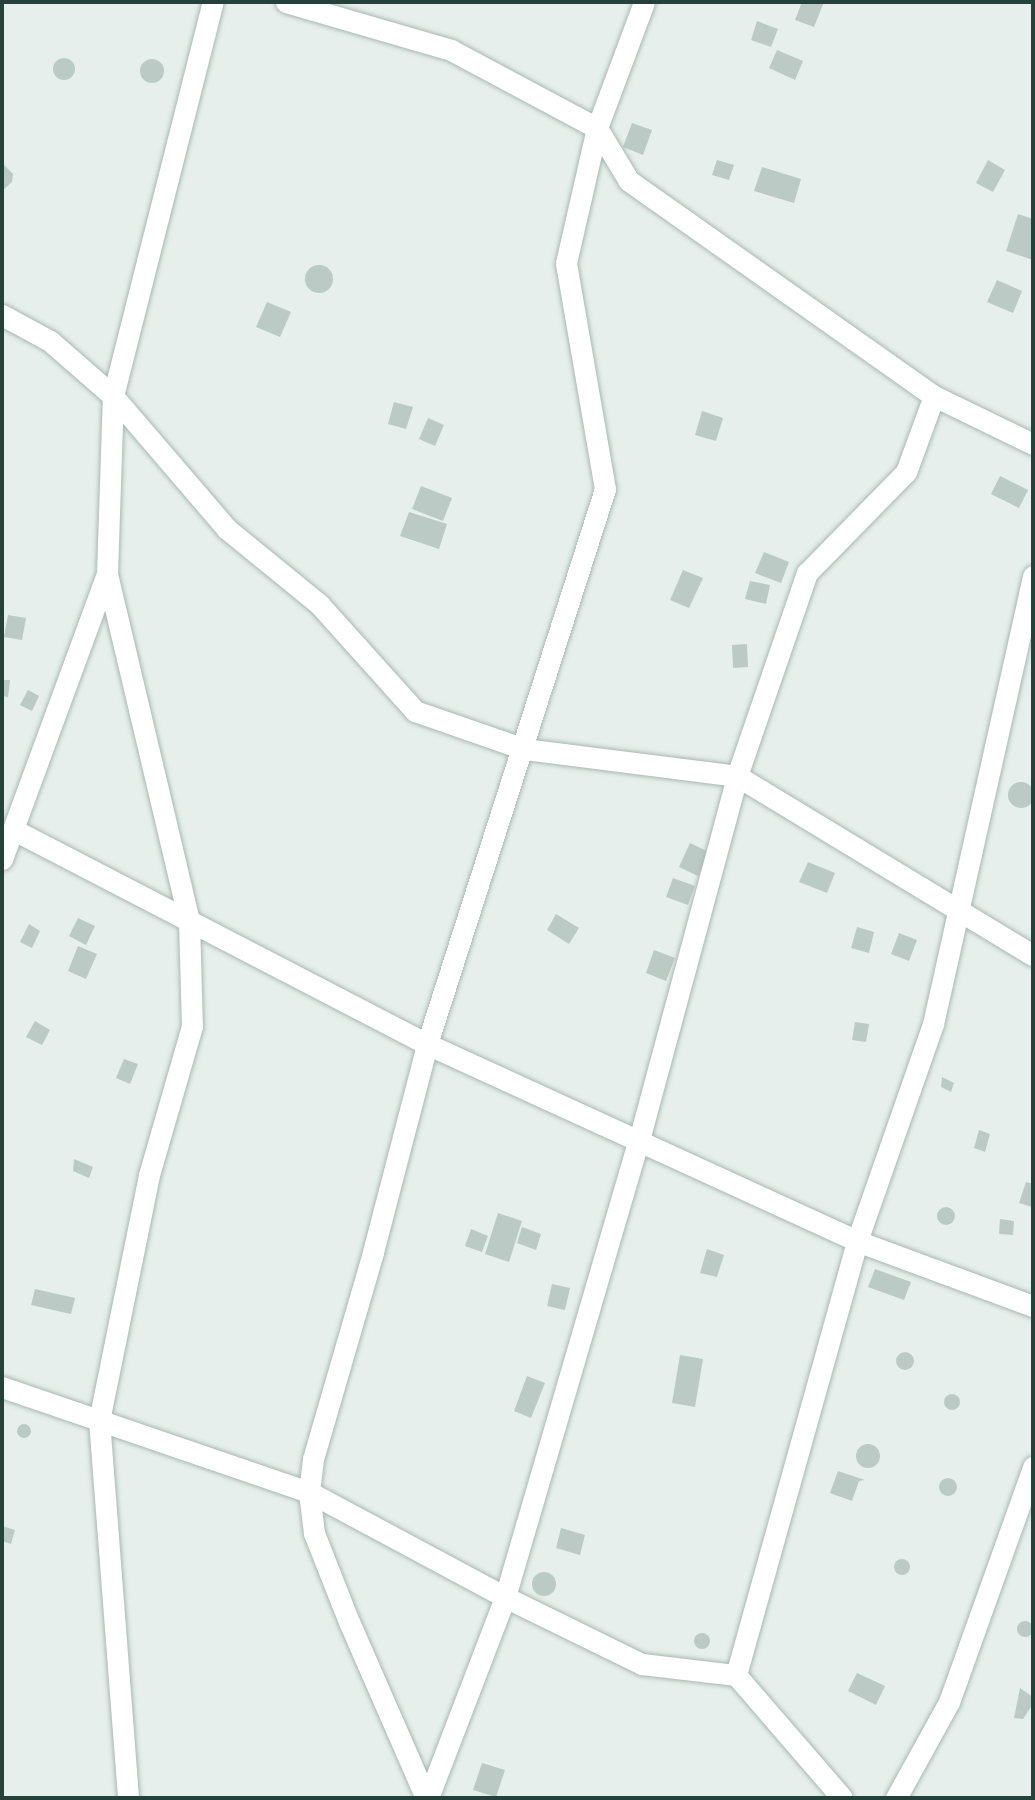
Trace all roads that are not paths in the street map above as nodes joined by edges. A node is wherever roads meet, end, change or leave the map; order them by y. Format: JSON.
{"nodes":[{"id":1,"x":213,"y":2,"type":"edge"},
{"id":2,"x":286,"y":2,"type":"edge"},
{"id":3,"x":644,"y":2,"type":"edge"},
{"id":4,"x":597,"y":128,"type":"junction"},
{"id":5,"x":2,"y":315,"type":"edge"},
{"id":6,"x":113,"y":396,"type":"junction"},
{"id":7,"x":934,"y":396,"type":"junction"},
{"id":8,"x":1033,"y":444,"type":"edge"},
{"id":9,"x":107,"y":574,"type":"junction"},
{"id":10,"x":1033,"y":576,"type":"edge"},
{"id":11,"x":524,"y":749,"type":"junction"},
{"id":12,"x":737,"y":776,"type":"junction"},
{"id":13,"x":14,"y":830,"type":"junction"},
{"id":14,"x":2,"y":859,"type":"edge"},
{"id":15,"x":958,"y":909,"type":"junction"},
{"id":16,"x":189,"y":921,"type":"junction"},
{"id":17,"x":1033,"y":955,"type":"edge"},
{"id":18,"x":428,"y":1044,"type":"junction"},
{"id":19,"x":639,"y":1140,"type":"junction"},
{"id":20,"x":857,"y":1241,"type":"junction"},
{"id":21,"x":1033,"y":1306,"type":"edge"},
{"id":22,"x":2,"y":1387,"type":"edge"},
{"id":23,"x":99,"y":1420,"type":"junction"},
{"id":24,"x":1033,"y":1467,"type":"edge"},
{"id":25,"x":309,"y":1492,"type":"junction"},
{"id":26,"x":505,"y":1597,"type":"junction"},
{"id":27,"x":736,"y":1675,"type":"junction"},
{"id":28,"x":128,"y":1798,"type":"edge"},
{"id":29,"x":427,"y":1798,"type":"edge"},
{"id":30,"x":842,"y":1798,"type":"edge"},
{"id":31,"x":896,"y":1798,"type":"edge"}],
"edges":[{"from":1,"to":6,"type":"street"},
{"from":2,"to":4,"type":"street"},
{"from":3,"to":4,"type":"street"},
{"from":4,"to":7,"type":"street"},
{"from":4,"to":11,"type":"street"},
{"from":5,"to":6,"type":"street"},
{"from":6,"to":9,"type":"street"},
{"from":6,"to":11,"type":"street"},
{"from":7,"to":8,"type":"street"},
{"from":7,"to":12,"type":"street"},
{"from":9,"to":13,"type":"street"},
{"from":9,"to":16,"type":"street"},
{"from":10,"to":15,"type":"street"},
{"from":11,"to":12,"type":"street"},
{"from":11,"to":18,"type":"street"},
{"from":12,"to":15,"type":"street"},
{"from":12,"to":19,"type":"street"},
{"from":13,"to":14,"type":"street"},
{"from":13,"to":16,"type":"street"},
{"from":15,"to":17,"type":"street"},
{"from":15,"to":20,"type":"street"},
{"from":16,"to":18,"type":"street"},
{"from":16,"to":23,"type":"street"},
{"from":18,"to":19,"type":"street"},
{"from":18,"to":25,"type":"street"},
{"from":19,"to":20,"type":"street"},
{"from":19,"to":26,"type":"street"},
{"from":20,"to":21,"type":"street"},
{"from":20,"to":27,"type":"street"},
{"from":22,"to":23,"type":"street"},
{"from":23,"to":25,"type":"street"},
{"from":23,"to":28,"type":"street"},
{"from":24,"to":31,"type":"street"},
{"from":25,"to":26,"type":"street"},
{"from":25,"to":29,"type":"street"},
{"from":26,"to":27,"type":"street"},
{"from":26,"to":29,"type":"street"},
{"from":27,"to":30,"type":"street"}]}
